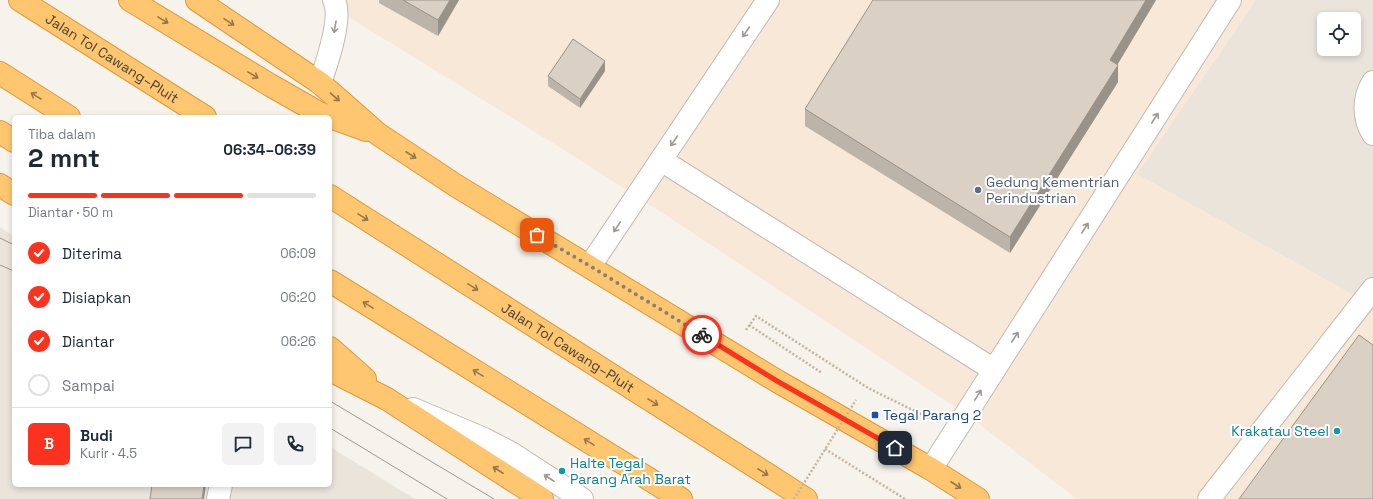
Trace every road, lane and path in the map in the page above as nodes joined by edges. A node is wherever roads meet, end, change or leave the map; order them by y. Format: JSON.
{"nodes":[{"id":1,"x":20,"y":0,"type":"edge"},
{"id":2,"x":130,"y":0,"type":"edge"},
{"id":3,"x":197,"y":0,"type":"edge"},
{"id":4,"x":334,"y":0,"type":"edge"},
{"id":5,"x":768,"y":0,"type":"edge"},
{"id":6,"x":1230,"y":0,"type":"edge"},
{"id":7,"x":0,"y":73,"type":"edge"},
{"id":8,"x":1373,"y":82,"type":"edge"},
{"id":9,"x":320,"y":83,"type":"junction"},
{"id":10,"x":66,"y":115,"type":"edge"},
{"id":11,"x":202,"y":115,"type":"edge"},
{"id":12,"x":325,"y":115,"type":"edge"},
{"id":13,"x":332,"y":118,"type":"edge"},
{"id":14,"x":1369,"y":124,"type":"edge"},
{"id":15,"x":0,"y":132,"type":"edge"},
{"id":16,"x":378,"y":134,"type":"junction"},
{"id":17,"x":12,"y":140,"type":"edge"},
{"id":18,"x":662,"y":160,"type":"junction"},
{"id":19,"x":0,"y":185,"type":"edge"},
{"id":20,"x":12,"y":193,"type":"edge"},
{"id":21,"x":332,"y":197,"type":"edge"},
{"id":22,"x":590,"y":266,"type":"junction"},
{"id":23,"x":332,"y":283,"type":"edge"},
{"id":24,"x":1373,"y":289,"type":"edge"},
{"id":25,"x":332,"y":350,"type":"edge"},
{"id":26,"x":994,"y":370,"type":"junction"},
{"id":27,"x":332,"y":371,"type":"edge"},
{"id":28,"x":826,"y":376,"type":"dead end"},
{"id":29,"x":387,"y":399,"type":"junction"},
{"id":30,"x":856,"y":400,"type":"dead end"},
{"id":31,"x":955,"y":431,"type":"junction"},
{"id":32,"x":825,"y":449,"type":"junction"},
{"id":33,"x":931,"y":469,"type":"junction"},
{"id":34,"x":221,"y":487,"type":"edge"},
{"id":35,"x":218,"y":499,"type":"edge"},
{"id":36,"x":542,"y":499,"type":"edge"},
{"id":37,"x":582,"y":499,"type":"edge"},
{"id":38,"x":681,"y":499,"type":"edge"},
{"id":39,"x":794,"y":499,"type":"edge"},
{"id":40,"x":806,"y":499,"type":"edge"},
{"id":41,"x":905,"y":499,"type":"edge"},
{"id":42,"x":978,"y":499,"type":"edge"},
{"id":43,"x":1209,"y":499,"type":"edge"}],
"edges":[{"from":1,"to":11,"type":"highway","name":"Jalan Tol Cawang–Pluit"},
{"from":2,"to":12,"type":"highway","one_way":true},
{"from":3,"to":9,"type":"highway","one_way":true},
{"from":4,"to":9,"type":"street","one_way":true},
{"from":5,"to":18,"type":"street","one_way":true},
{"from":26,"to":6,"type":"street","one_way":true},
{"from":10,"to":7,"type":"highway","one_way":true},
{"from":8,"to":14,"type":"street"},
{"from":9,"to":16,"type":"highway","one_way":true},
{"from":13,"to":16,"type":"highway","one_way":true},
{"from":15,"to":17,"type":"highway"},
{"from":16,"to":22,"type":"highway","one_way":true},
{"from":18,"to":22,"type":"street","one_way":true},
{"from":18,"to":26,"type":"street"},
{"from":19,"to":20,"type":"highway"},
{"from":21,"to":40,"type":"highway","name":"Jalan Tol Cawang–Pluit","one_way":true},
{"from":22,"to":33,"type":"highway"},
{"from":38,"to":23,"type":"highway","one_way":true},
{"from":24,"to":43,"type":"street"},
{"from":25,"to":29,"type":"highway"},
{"from":31,"to":26,"type":"street","one_way":true},
{"from":27,"to":29,"type":"highway"},
{"from":28,"to":31,"type":"path"},
{"from":36,"to":29,"type":"highway","one_way":true},
{"from":37,"to":29,"type":"street","one_way":true},
{"from":30,"to":32,"type":"path","bridge":true},
{"from":31,"to":33,"type":"street"},
{"from":32,"to":39,"type":"path","bridge":true},
{"from":32,"to":41,"type":"path"},
{"from":33,"to":42,"type":"highway","one_way":true},
{"from":34,"to":35,"type":"street"}]}
